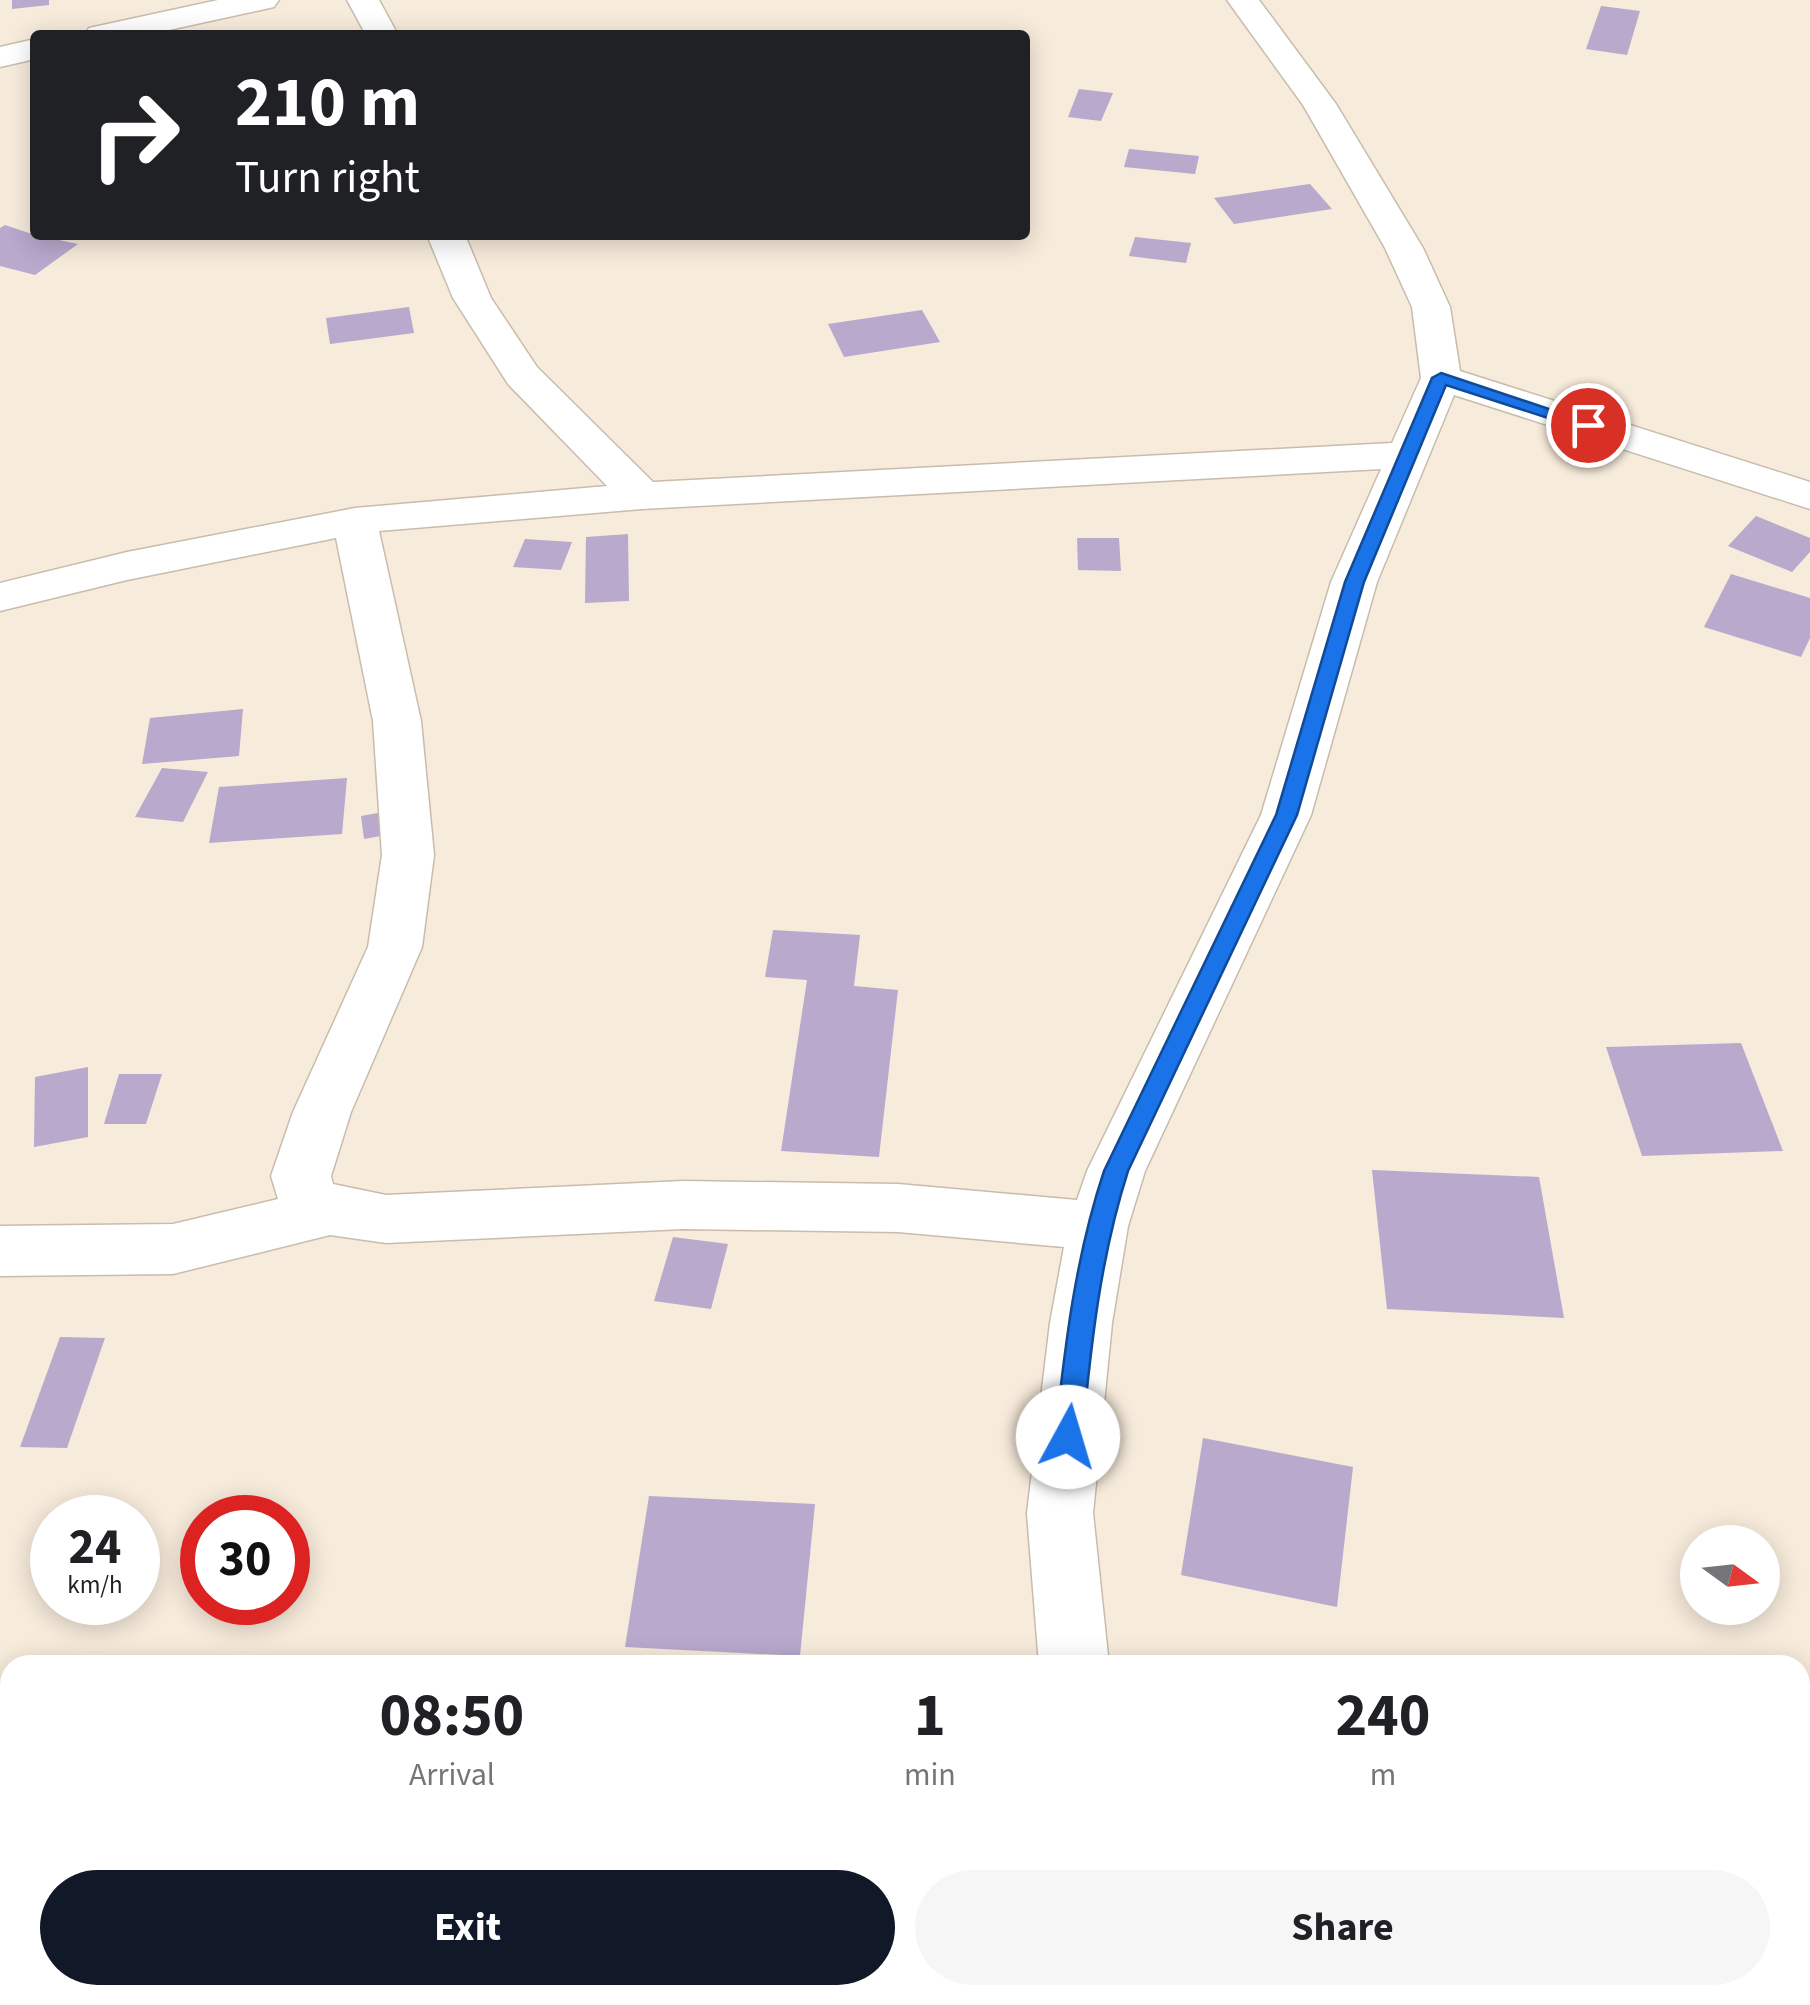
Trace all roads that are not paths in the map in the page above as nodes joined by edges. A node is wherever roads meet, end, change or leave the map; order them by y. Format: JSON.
{"nodes":[{"id":1,"x":263,"y":0,"type":"edge"},
{"id":2,"x":363,"y":0,"type":"edge"},
{"id":3,"x":1243,"y":0,"type":"edge"},
{"id":4,"x":124,"y":30,"type":"edge"},
{"id":5,"x":379,"y":30,"type":"edge"},
{"id":6,"x":30,"y":50,"type":"edge"},
{"id":7,"x":0,"y":57,"type":"edge"},
{"id":8,"x":448,"y":240,"type":"edge"},
{"id":9,"x":1441,"y":378,"type":"junction"},
{"id":10,"x":1406,"y":456,"type":"junction"},
{"id":11,"x":642,"y":496,"type":"junction"},
{"id":12,"x":1810,"y":496,"type":"edge"},
{"id":13,"x":355,"y":521,"type":"junction"},
{"id":14,"x":0,"y":597,"type":"edge"},
{"id":15,"x":330,"y":1211,"type":"junction"},
{"id":16,"x":1098,"y":1226,"type":"junction"},
{"id":17,"x":0,"y":1251,"type":"edge"},
{"id":18,"x":1073,"y":1655,"type":"edge"}],
"edges":[{"from":1,"to":4,"type":"street"},
{"from":2,"to":5,"type":"street"},
{"from":3,"to":9,"type":"street"},
{"from":6,"to":7,"type":"street"},
{"from":8,"to":11,"type":"street"},
{"from":9,"to":10,"type":"street"},
{"from":9,"to":12,"type":"street"},
{"from":10,"to":11,"type":"street"},
{"from":10,"to":16,"type":"street"},
{"from":11,"to":13,"type":"street"},
{"from":13,"to":14,"type":"street"},
{"from":13,"to":15,"type":"street"},
{"from":15,"to":16,"type":"street"},
{"from":15,"to":17,"type":"street"},
{"from":16,"to":18,"type":"street"}]}
